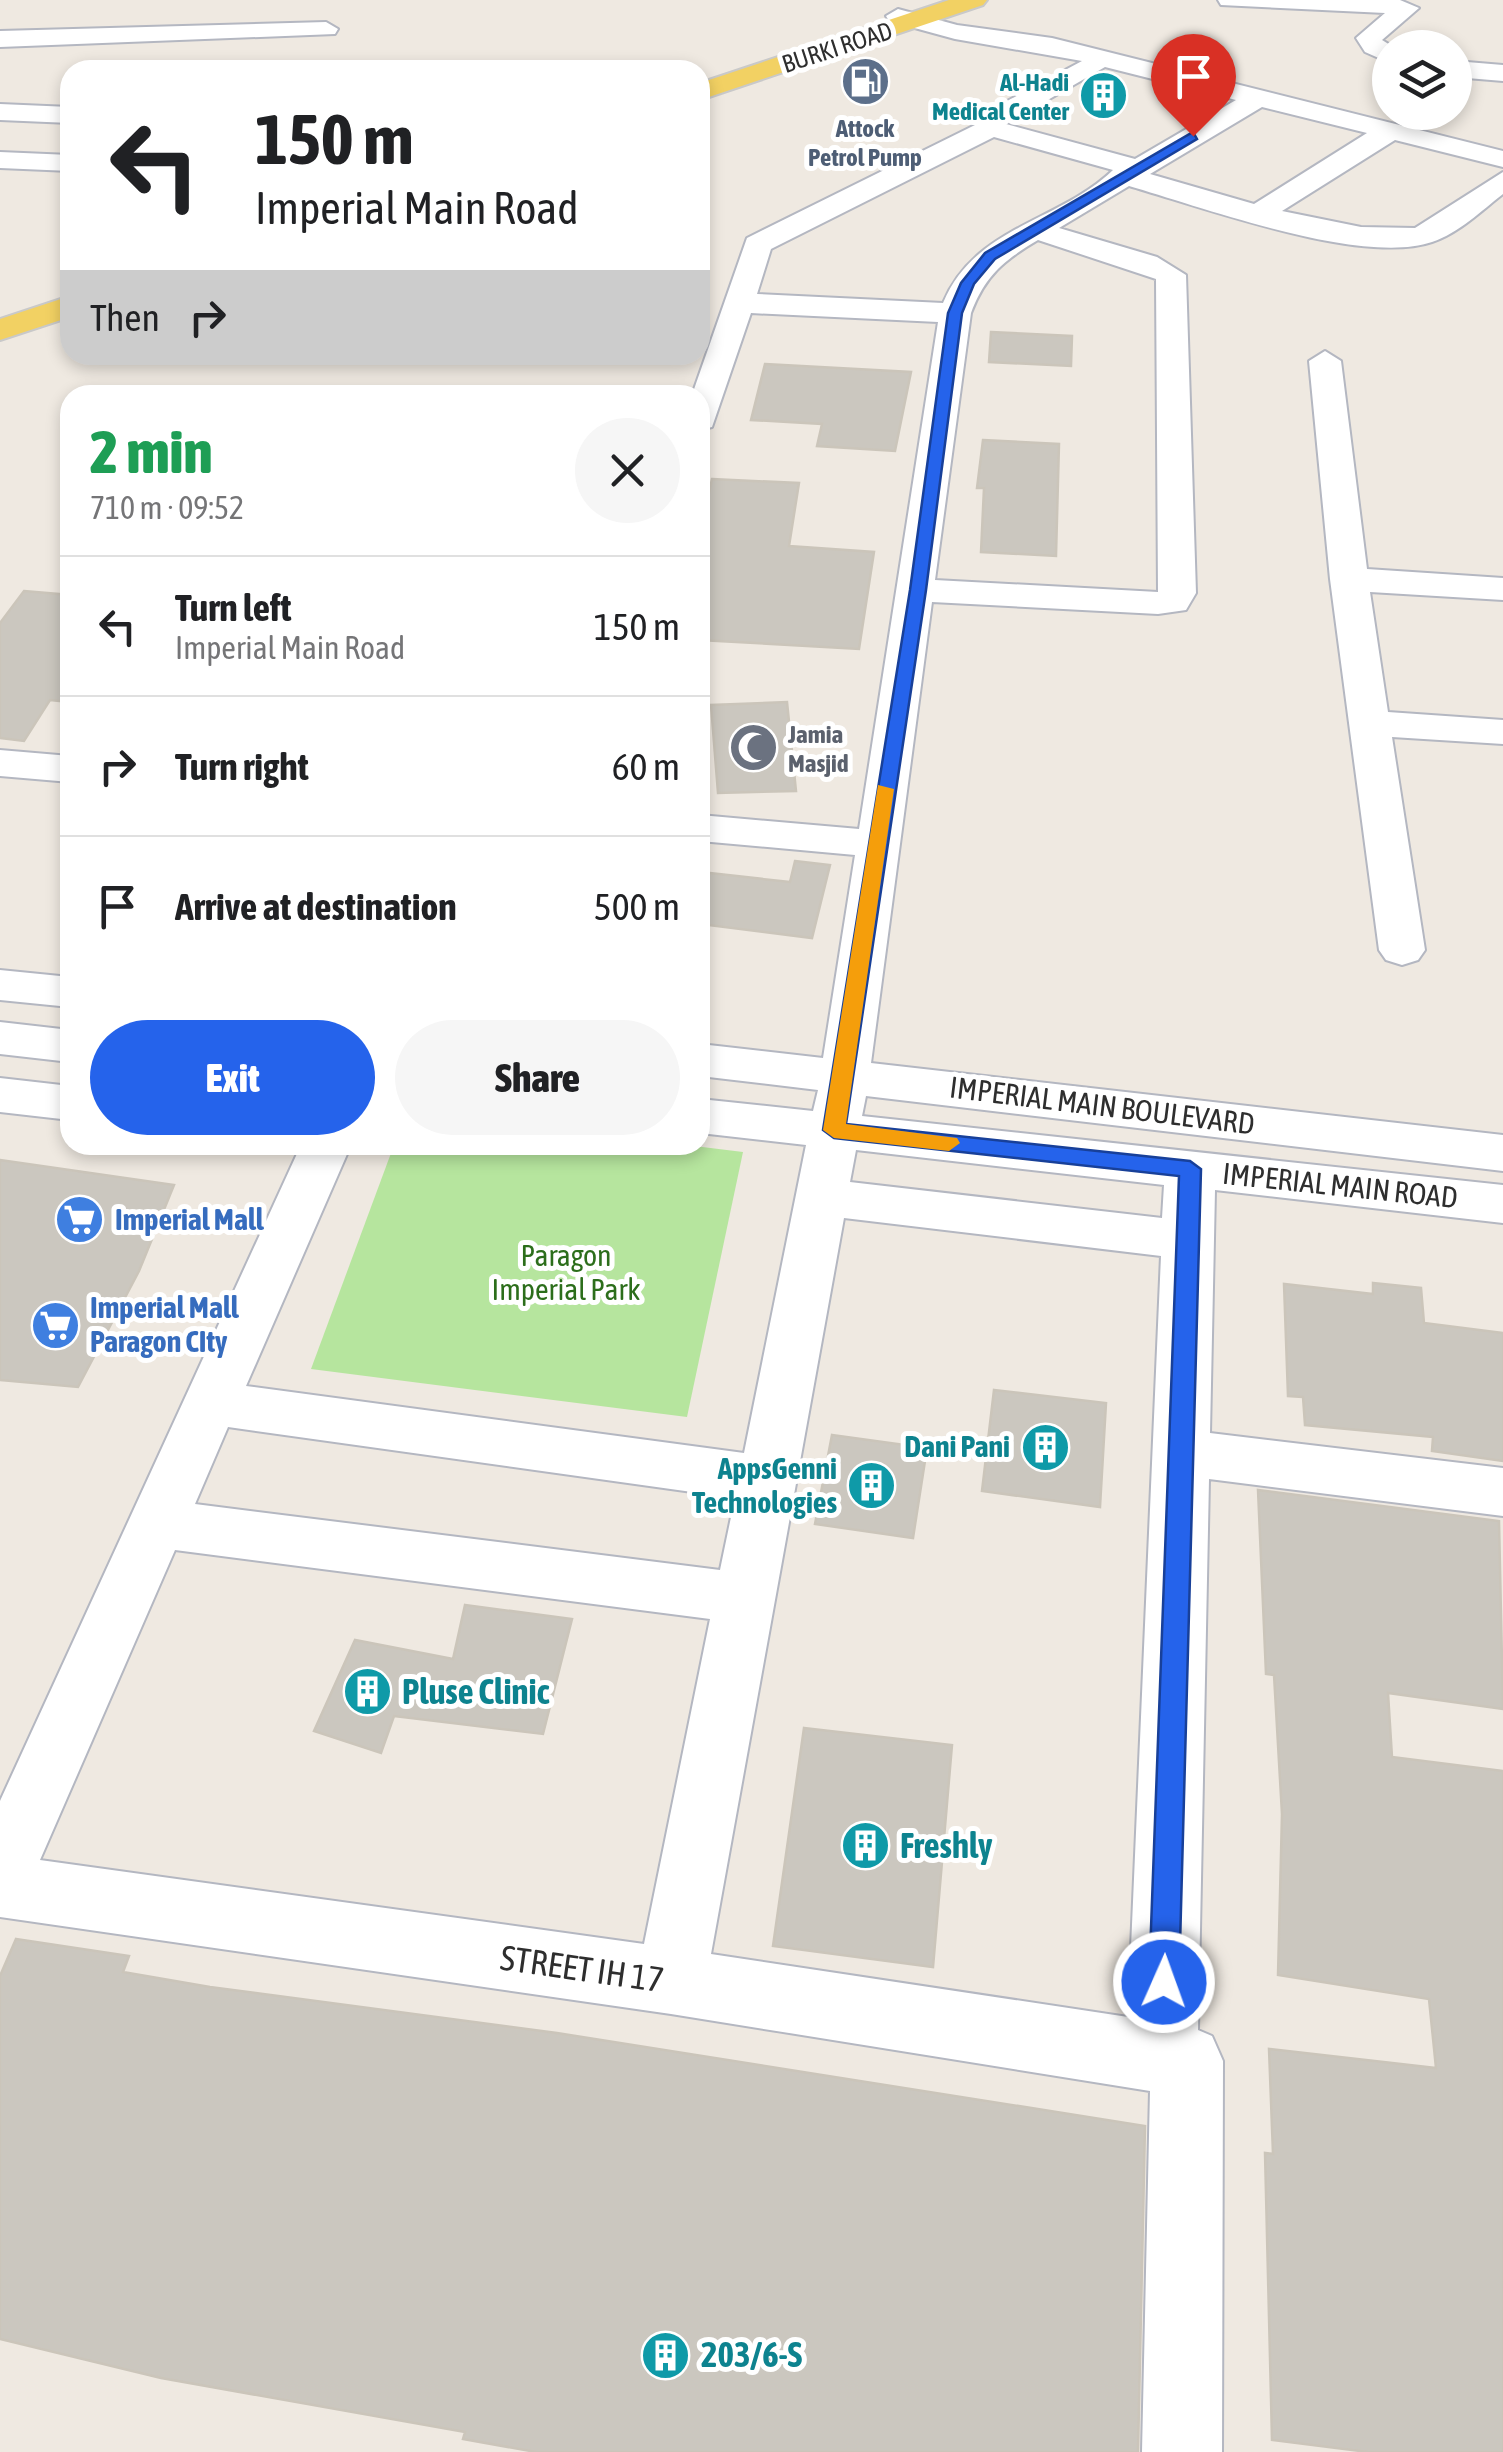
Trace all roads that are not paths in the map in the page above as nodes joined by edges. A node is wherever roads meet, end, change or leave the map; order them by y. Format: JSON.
{"nodes":[{"id":1,"x":962,"y":0,"type":"edge"},
{"id":2,"x":1230,"y":0,"type":"edge"},
{"id":3,"x":906,"y":18,"type":"junction"},
{"id":4,"x":1379,"y":30,"type":"edge"},
{"id":5,"x":0,"y":38,"type":"edge"},
{"id":6,"x":1058,"y":48,"type":"junction"},
{"id":7,"x":0,"y":50,"type":"edge"},
{"id":8,"x":1090,"y":51,"type":"junction"},
{"id":9,"x":1224,"y":69,"type":"junction"},
{"id":10,"x":1472,"y":70,"type":"edge"},
{"id":11,"x":1503,"y":73,"type":"edge"},
{"id":12,"x":710,"y":79,"type":"edge"},
{"id":13,"x":710,"y":88,"type":"edge"},
{"id":14,"x":1253,"y":101,"type":"junction"},
{"id":15,"x":0,"y":112,"type":"edge"},
{"id":16,"x":60,"y":115,"type":"edge"},
{"id":17,"x":1372,"y":120,"type":"edge"},
{"id":18,"x":1372,"y":122,"type":"edge"},
{"id":19,"x":1472,"y":125,"type":"edge"},
{"id":20,"x":991,"y":128,"type":"junction"},
{"id":21,"x":1379,"y":130,"type":"edge"},
{"id":22,"x":1399,"y":130,"type":"edge"},
{"id":23,"x":1403,"y":130,"type":"edge"},
{"id":24,"x":1503,"y":133,"type":"edge"},
{"id":25,"x":1503,"y":144,"type":"edge"},
{"id":26,"x":1503,"y":159,"type":"edge"},
{"id":27,"x":0,"y":160,"type":"edge"},
{"id":28,"x":60,"y":163,"type":"edge"},
{"id":29,"x":1503,"y":170,"type":"edge"},
{"id":30,"x":1130,"y":171,"type":"junction"},
{"id":31,"x":1503,"y":180,"type":"edge"},
{"id":32,"x":1261,"y":212,"type":"junction"},
{"id":33,"x":1032,"y":229,"type":"junction"},
{"id":34,"x":60,"y":295,"type":"edge"},
{"id":35,"x":739,"y":303,"type":"junction"},
{"id":36,"x":60,"y":309,"type":"edge"},
{"id":37,"x":955,"y":313,"type":"junction"},
{"id":38,"x":0,"y":316,"type":"edge"},
{"id":39,"x":0,"y":330,"type":"edge"},
{"id":40,"x":1325,"y":361,"type":"dead end"},
{"id":41,"x":710,"y":389,"type":"edge"},
{"id":42,"x":1349,"y":578,"type":"junction"},
{"id":43,"x":1503,"y":589,"type":"edge"},
{"id":44,"x":918,"y":590,"type":"junction"},
{"id":45,"x":1369,"y":723,"type":"junction"},
{"id":46,"x":1503,"y":732,"type":"edge"},
{"id":47,"x":0,"y":763,"type":"edge"},
{"id":48,"x":60,"y":768,"type":"edge"},
{"id":49,"x":710,"y":829,"type":"edge"},
{"id":50,"x":876,"y":844,"type":"junction"},
{"id":51,"x":1402,"y":950,"type":"dead end"},
{"id":52,"x":0,"y":985,"type":"edge"},
{"id":53,"x":60,"y":991,"type":"edge"},
{"id":54,"x":2,"y":1041,"type":"edge"},
{"id":55,"x":60,"y":1045,"type":"edge"},
{"id":56,"x":710,"y":1061,"type":"edge"},
{"id":57,"x":845,"y":1076,"type":"junction"},
{"id":58,"x":0,"y":1095,"type":"edge"},
{"id":59,"x":60,"y":1102,"type":"edge"},
{"id":60,"x":710,"y":1117,"type":"edge"},
{"id":61,"x":834,"y":1130,"type":"junction"},
{"id":62,"x":1503,"y":1153,"type":"edge"},
{"id":63,"x":322,"y":1155,"type":"edge"},
{"id":64,"x":1190,"y":1169,"type":"junction"},
{"id":65,"x":822,"y":1197,"type":"junction"},
{"id":66,"x":1503,"y":1204,"type":"edge"},
{"id":67,"x":1187,"y":1240,"type":"junction"},
{"id":68,"x":210,"y":1404,"type":"junction"},
{"id":69,"x":1180,"y":1452,"type":"junction"},
{"id":70,"x":767,"y":1479,"type":"junction"},
{"id":71,"x":1503,"y":1492,"type":"edge"},
{"id":72,"x":157,"y":1523,"type":"junction"},
{"id":73,"x":742,"y":1598,"type":"junction"},
{"id":74,"x":0,"y":1875,"type":"edge"},
{"id":75,"x":0,"y":1886,"type":"edge"},
{"id":76,"x":671,"y":1981,"type":"junction"},
{"id":77,"x":1162,"y":2058,"type":"junction"},
{"id":78,"x":1182,"y":2452,"type":"edge"}],
"edges":[{"from":1,"to":3,"type":"main road","name":"BURKI ROAD"},
{"from":1,"to":8,"type":"street"},
{"from":2,"to":4,"type":"street"},
{"from":3,"to":6,"type":"street"},
{"from":3,"to":12,"type":"main road","name":"BURKI ROAD"},
{"from":3,"to":13,"type":"main road","name":"BURKI ROAD"},
{"from":5,"to":7,"type":"street"},
{"from":6,"to":8,"type":"street"},
{"from":6,"to":14,"type":"street"},
{"from":8,"to":9,"type":"street"},
{"from":8,"to":14,"type":"street"},
{"from":8,"to":20,"type":"street"},
{"from":9,"to":17,"type":"street"},
{"from":9,"to":25,"type":"street"},
{"from":10,"to":11,"type":"street"},
{"from":14,"to":18,"type":"street"},
{"from":14,"to":30,"type":"street"},
{"from":15,"to":16,"type":"street"},
{"from":19,"to":24,"type":"street"},
{"from":20,"to":30,"type":"street"},
{"from":20,"to":35,"type":"street"},
{"from":21,"to":32,"type":"street"},
{"from":22,"to":29,"type":"street"},
{"from":23,"to":26,"type":"street"},
{"from":27,"to":28,"type":"street"},
{"from":30,"to":32,"type":"street"},
{"from":30,"to":33,"type":"street"},
{"from":31,"to":32,"type":"street"},
{"from":33,"to":37,"type":"street"},
{"from":33,"to":44,"type":"street"},
{"from":34,"to":38,"type":"main road"},
{"from":35,"to":37,"type":"street"},
{"from":35,"to":41,"type":"street"},
{"from":36,"to":39,"type":"main road"},
{"from":37,"to":44,"type":"street"},
{"from":40,"to":42,"type":"street"},
{"from":42,"to":43,"type":"street"},
{"from":42,"to":45,"type":"street"},
{"from":44,"to":50,"type":"street"},
{"from":45,"to":46,"type":"street"},
{"from":45,"to":51,"type":"street"},
{"from":47,"to":48,"type":"street"},
{"from":49,"to":50,"type":"street"},
{"from":50,"to":57,"type":"street"},
{"from":52,"to":53,"type":"street"},
{"from":54,"to":55,"type":"street"},
{"from":56,"to":57,"type":"street","name":"IMPERIAL MAIN BOULEVARD"},
{"from":57,"to":61,"type":"street"},
{"from":57,"to":62,"type":"street","name":"IMPERIAL MAIN BOULEVARD"},
{"from":58,"to":59,"type":"street"},
{"from":60,"to":61,"type":"street","name":"IMPERIAL MAIN ROAD"},
{"from":61,"to":64,"type":"street","name":"IMPERIAL MAIN ROAD"},
{"from":61,"to":65,"type":"street"},
{"from":63,"to":68,"type":"street"},
{"from":64,"to":66,"type":"street","name":"IMPERIAL MAIN ROAD"},
{"from":64,"to":67,"type":"street"},
{"from":65,"to":67,"type":"street"},
{"from":65,"to":70,"type":"street"},
{"from":67,"to":69,"type":"street"},
{"from":68,"to":70,"type":"street"},
{"from":68,"to":72,"type":"street"},
{"from":69,"to":71,"type":"street"},
{"from":69,"to":77,"type":"street"},
{"from":70,"to":73,"type":"street"},
{"from":72,"to":73,"type":"street"},
{"from":72,"to":74,"type":"street"},
{"from":73,"to":76,"type":"street"},
{"from":75,"to":76,"type":"street","name":"STREET IH 17"},
{"from":76,"to":77,"type":"street","name":"STREET IH 17"},
{"from":77,"to":78,"type":"street"}]}
